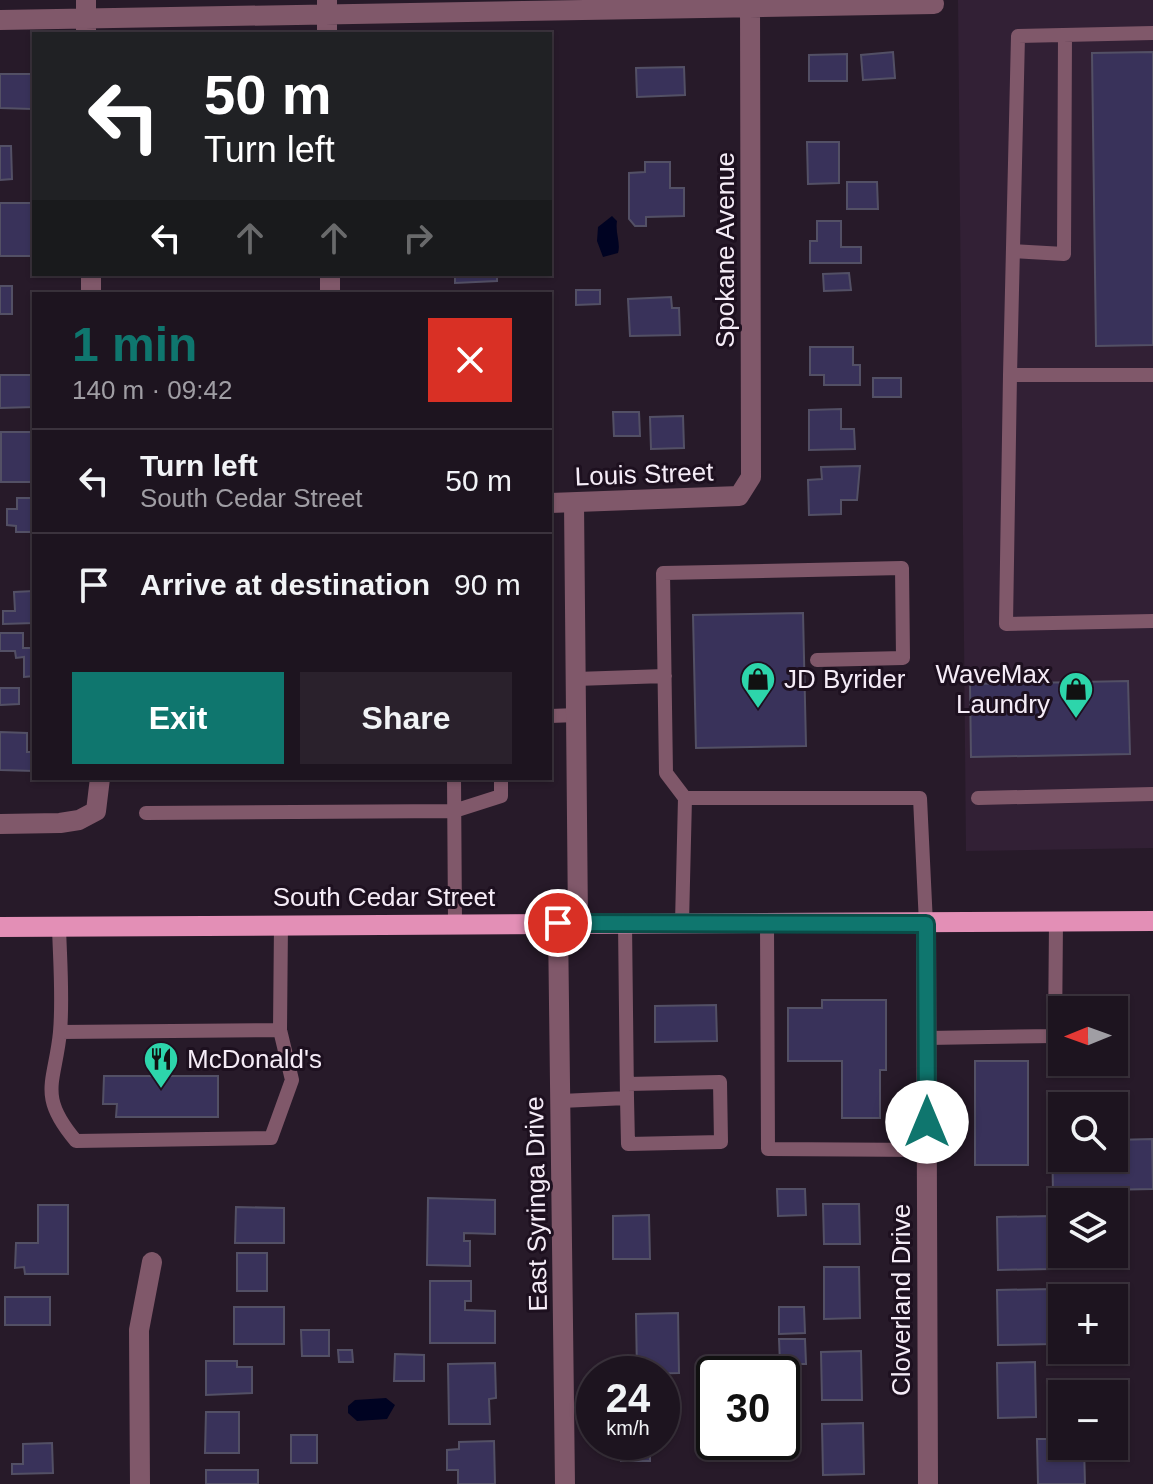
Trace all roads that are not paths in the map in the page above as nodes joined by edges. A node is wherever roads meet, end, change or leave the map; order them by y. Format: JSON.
{"nodes":[{"id":1,"x":750,"y":4,"type":"edge"},
{"id":2,"x":934,"y":4,"type":"dead end"},
{"id":3,"x":327,"y":17,"type":"edge"},
{"id":4,"x":86,"y":18,"type":"edge"},
{"id":5,"x":0,"y":20,"type":"edge"},
{"id":6,"x":1153,"y":33,"type":"edge"},
{"id":7,"x":1065,"y":35,"type":"junction"},
{"id":8,"x":1013,"y":251,"type":"junction"},
{"id":9,"x":1010,"y":375,"type":"junction"},
{"id":10,"x":1153,"y":375,"type":"edge"},
{"id":11,"x":739,"y":496,"type":"joint"},
{"id":12,"x":552,"y":503,"type":"edge"},
{"id":13,"x":574,"y":503,"type":"junction"},
{"id":14,"x":1153,"y":621,"type":"edge"},
{"id":15,"x":817,"y":660,"type":"dead end"},
{"id":16,"x":665,"y":676,"type":"junction"},
{"id":17,"x":576,"y":679,"type":"junction"},
{"id":18,"x":577,"y":715,"type":"junction"},
{"id":19,"x":552,"y":716,"type":"edge"},
{"id":20,"x":100,"y":780,"type":"edge"},
{"id":21,"x":454,"y":780,"type":"edge"},
{"id":22,"x":501,"y":780,"type":"edge"},
{"id":23,"x":1153,"y":794,"type":"edge"},
{"id":24,"x":685,"y":798,"type":"junction"},
{"id":25,"x":978,"y":798,"type":"dead end"},
{"id":26,"x":454,"y":811,"type":"junction"},
{"id":27,"x":146,"y":813,"type":"dead end"},
{"id":28,"x":0,"y":824,"type":"edge"},
{"id":29,"x":1153,"y":921,"type":"edge"},
{"id":30,"x":455,"y":922,"type":"junction"},
{"id":31,"x":1056,"y":922,"type":"junction"},
{"id":32,"x":281,"y":923,"type":"junction"},
{"id":33,"x":568,"y":923,"type":"junction"},
{"id":34,"x":625,"y":923,"type":"junction"},
{"id":35,"x":682,"y":923,"type":"junction"},
{"id":36,"x":926,"y":924,"type":"junction"},
{"id":37,"x":767,"y":925,"type":"junction"},
{"id":38,"x":0,"y":927,"type":"edge"},
{"id":39,"x":59,"y":927,"type":"junction"},
{"id":40,"x":280,"y":1030,"type":"junction"},
{"id":41,"x":60,"y":1032,"type":"junction"},
{"id":42,"x":927,"y":1038,"type":"junction"},
{"id":43,"x":627,"y":1091,"type":"junction"},
{"id":44,"x":561,"y":1101,"type":"junction"},
{"id":45,"x":927,"y":1150,"type":"junction"},
{"id":46,"x":152,"y":1262,"type":"dead end"},
{"id":47,"x":140,"y":1484,"type":"edge"},
{"id":48,"x":565,"y":1484,"type":"edge"},
{"id":49,"x":928,"y":1484,"type":"edge"}],
"edges":[{"from":1,"to":2,"type":"street"},
{"from":1,"to":3,"type":"street"},
{"from":1,"to":11,"type":"street","name":"Spokane Avenue"},
{"from":3,"to":4,"type":"street"},
{"from":4,"to":5,"type":"street"},
{"from":6,"to":7,"type":"lane"},
{"from":7,"to":8,"type":"lane"},
{"from":7,"to":8,"type":"lane"},
{"from":8,"to":9,"type":"lane"},
{"from":9,"to":10,"type":"lane"},
{"from":9,"to":14,"type":"lane"},
{"from":11,"to":13,"type":"street","name":"Louis Street"},
{"from":12,"to":13,"type":"street","name":"Louis Street"},
{"from":13,"to":17,"type":"street","name":"East Syringa Drive"},
{"from":15,"to":16,"type":"lane"},
{"from":16,"to":17,"type":"lane"},
{"from":16,"to":24,"type":"lane"},
{"from":17,"to":18,"type":"street","name":"East Syringa Drive"},
{"from":18,"to":19,"type":"lane"},
{"from":18,"to":33,"type":"street","name":"East Syringa Drive"},
{"from":20,"to":28,"type":"street"},
{"from":21,"to":26,"type":"lane"},
{"from":22,"to":26,"type":"lane"},
{"from":23,"to":25,"type":"lane"},
{"from":24,"to":35,"type":"lane"},
{"from":24,"to":36,"type":"lane"},
{"from":26,"to":27,"type":"lane"},
{"from":26,"to":30,"type":"lane"},
{"from":29,"to":31,"type":"main road","name":"South Cedar Street"},
{"from":30,"to":32,"type":"main road","name":"South Cedar Street"},
{"from":30,"to":33,"type":"main road","name":"South Cedar Street"},
{"from":31,"to":36,"type":"main road","name":"South Cedar Street"},
{"from":31,"to":42,"type":"lane"},
{"from":32,"to":39,"type":"main road","name":"South Cedar Street"},
{"from":32,"to":40,"type":"lane"},
{"from":33,"to":34,"type":"main road","name":"South Cedar Street"},
{"from":33,"to":44,"type":"street","name":"East Syringa Drive"},
{"from":34,"to":35,"type":"main road","name":"South Cedar Street"},
{"from":34,"to":43,"type":"lane"},
{"from":35,"to":37,"type":"main road","name":"South Cedar Street"},
{"from":36,"to":37,"type":"main road","name":"South Cedar Street"},
{"from":36,"to":42,"type":"street","name":"Cloverland Drive"},
{"from":37,"to":45,"type":"lane"},
{"from":38,"to":39,"type":"main road","name":"South Cedar Street"},
{"from":39,"to":41,"type":"lane"},
{"from":40,"to":41,"type":"lane"},
{"from":40,"to":41,"type":"lane"},
{"from":42,"to":45,"type":"street","name":"Cloverland Drive"},
{"from":43,"to":43,"type":"lane"},
{"from":43,"to":44,"type":"lane"},
{"from":44,"to":48,"type":"street","name":"East Syringa Drive"},
{"from":45,"to":49,"type":"street","name":"Cloverland Drive"},
{"from":46,"to":47,"type":"street"}]}
